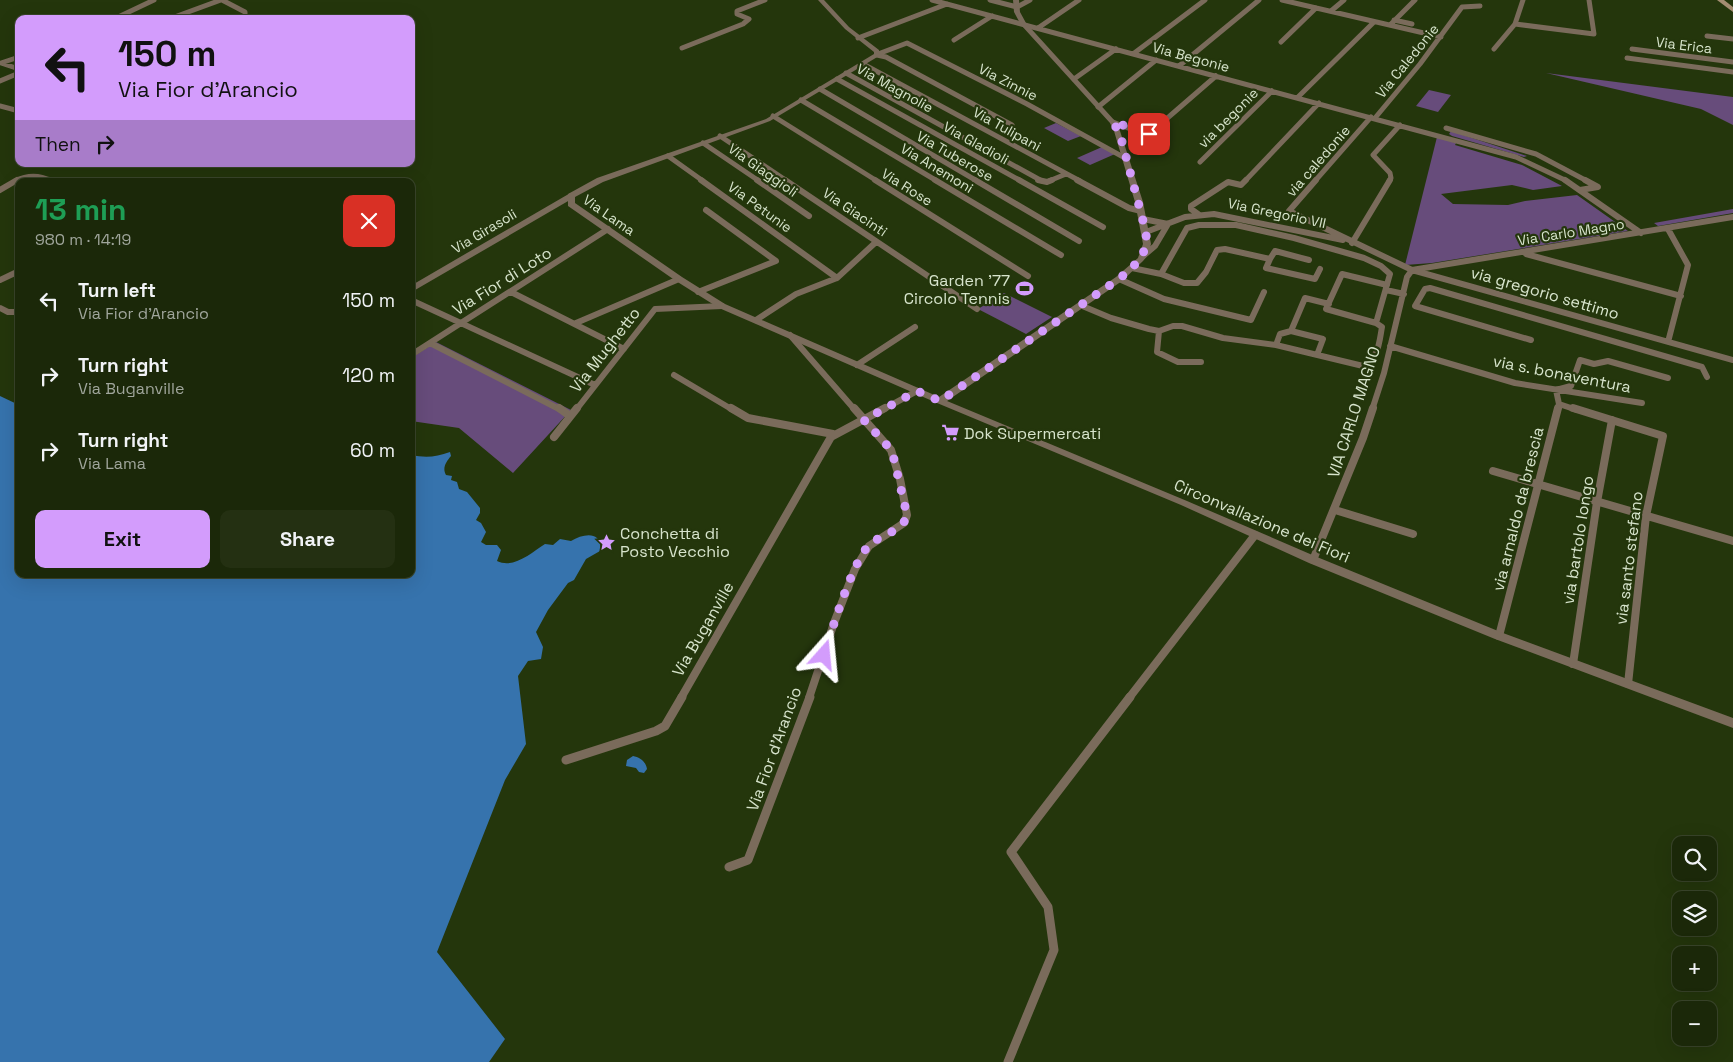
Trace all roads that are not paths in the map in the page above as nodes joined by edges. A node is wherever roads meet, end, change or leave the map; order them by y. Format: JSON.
{"nodes":[{"id":1,"x":154,"y":0,"type":"edge"},
{"id":2,"x":221,"y":0,"type":"edge"},
{"id":3,"x":765,"y":0,"type":"edge"},
{"id":4,"x":821,"y":0,"type":"edge"},
{"id":5,"x":932,"y":0,"type":"edge"},
{"id":6,"x":990,"y":0,"type":"edge"},
{"id":7,"x":1030,"y":0,"type":"edge"},
{"id":8,"x":1079,"y":0,"type":"edge"},
{"id":9,"x":1205,"y":0,"type":"edge"},
{"id":10,"x":1258,"y":0,"type":"edge"},
{"id":11,"x":1282,"y":0,"type":"edge"},
{"id":12,"x":1344,"y":0,"type":"edge"},
{"id":13,"x":1415,"y":0,"type":"edge"},
{"id":14,"x":1523,"y":0,"type":"edge"},
{"id":15,"x":1589,"y":0,"type":"edge"},
{"id":16,"x":1720,"y":0,"type":"edge"},
{"id":17,"x":756,"y":2,"type":"edge"},
{"id":18,"x":1016,"y":3,"type":"edge"},
{"id":19,"x":947,"y":4,"type":"junction"},
{"id":20,"x":1480,"y":6,"type":"dead end"},
{"id":21,"x":1316,"y":8,"type":"junction"},
{"id":22,"x":1733,"y":10,"type":"edge"},
{"id":23,"x":1331,"y":12,"type":"junction"},
{"id":24,"x":122,"y":15,"type":"edge"},
{"id":25,"x":180,"y":15,"type":"edge"},
{"id":26,"x":245,"y":15,"type":"edge"},
{"id":27,"x":992,"y":16,"type":"junction"},
{"id":28,"x":1394,"y":20,"type":"junction"},
{"id":29,"x":1374,"y":22,"type":"junction"},
{"id":30,"x":1023,"y":24,"type":"junction"},
{"id":31,"x":1412,"y":24,"type":"dead end"},
{"id":32,"x":1515,"y":24,"type":"junction"},
{"id":33,"x":1390,"y":25,"type":"junction"},
{"id":34,"x":1038,"y":28,"type":"junction"},
{"id":35,"x":1707,"y":36,"type":"dead end"},
{"id":36,"x":1441,"y":37,"type":"junction"},
{"id":37,"x":858,"y":38,"type":"junction"},
{"id":38,"x":1733,"y":39,"type":"edge"},
{"id":39,"x":954,"y":40,"type":"dead end"},
{"id":40,"x":1281,"y":42,"type":"dead end"},
{"id":41,"x":682,"y":48,"type":"dead end"},
{"id":42,"x":1116,"y":49,"type":"junction"},
{"id":43,"x":1494,"y":49,"type":"dead end"},
{"id":44,"x":1632,"y":49,"type":"dead end"},
{"id":45,"x":878,"y":54,"type":"junction"},
{"id":46,"x":1134,"y":54,"type":"junction"},
{"id":47,"x":1627,"y":58,"type":"dead end"},
{"id":48,"x":15,"y":59,"type":"edge"},
{"id":49,"x":1156,"y":60,"type":"junction"},
{"id":50,"x":1733,"y":62,"type":"edge"},
{"id":51,"x":1,"y":64,"type":"edge"},
{"id":52,"x":863,"y":64,"type":"junction"},
{"id":53,"x":1179,"y":66,"type":"junction"},
{"id":54,"x":15,"y":68,"type":"edge"},
{"id":55,"x":1733,"y":72,"type":"edge"},
{"id":56,"x":846,"y":73,"type":"junction"},
{"id":57,"x":15,"y":75,"type":"edge"},
{"id":58,"x":1216,"y":76,"type":"junction"},
{"id":59,"x":1074,"y":78,"type":"junction"},
{"id":60,"x":837,"y":79,"type":"junction"},
{"id":61,"x":0,"y":81,"type":"edge"},
{"id":62,"x":820,"y":89,"type":"junction"},
{"id":63,"x":1272,"y":91,"type":"junction"},
{"id":64,"x":1297,"y":98,"type":"junction"},
{"id":65,"x":801,"y":100,"type":"junction"},
{"id":66,"x":1319,"y":104,"type":"junction"},
{"id":67,"x":0,"y":106,"type":"edge"},
{"id":68,"x":1098,"y":107,"type":"junction"},
{"id":69,"x":15,"y":110,"type":"edge"},
{"id":70,"x":773,"y":116,"type":"junction"},
{"id":71,"x":1373,"y":118,"type":"junction"},
{"id":72,"x":1448,"y":121,"type":"dead end"},
{"id":73,"x":1113,"y":122,"type":"junction"},
{"id":74,"x":1400,"y":124,"type":"junction"},
{"id":75,"x":1012,"y":125,"type":"dead end"},
{"id":76,"x":1446,"y":128,"type":"junction"},
{"id":77,"x":720,"y":136,"type":"junction"},
{"id":78,"x":1443,"y":136,"type":"junction"},
{"id":79,"x":703,"y":142,"type":"junction"},
{"id":80,"x":1536,"y":154,"type":"junction"},
{"id":81,"x":668,"y":156,"type":"junction"},
{"id":82,"x":1125,"y":158,"type":"junction"},
{"id":83,"x":1525,"y":161,"type":"junction"},
{"id":84,"x":1200,"y":162,"type":"dead end"},
{"id":85,"x":1066,"y":174,"type":"junction"},
{"id":86,"x":21,"y":178,"type":"edge"},
{"id":87,"x":44,"y":178,"type":"edge"},
{"id":88,"x":15,"y":182,"type":"edge"},
{"id":89,"x":0,"y":190,"type":"edge"},
{"id":90,"x":1580,"y":190,"type":"junction"},
{"id":91,"x":571,"y":196,"type":"junction"},
{"id":92,"x":706,"y":210,"type":"dead end"},
{"id":93,"x":1198,"y":214,"type":"junction"},
{"id":94,"x":1142,"y":215,"type":"junction"},
{"id":95,"x":809,"y":216,"type":"dead end"},
{"id":96,"x":1733,"y":217,"type":"edge"},
{"id":97,"x":1168,"y":224,"type":"junction"},
{"id":98,"x":1103,"y":227,"type":"dead end"},
{"id":99,"x":1668,"y":228,"type":"junction"},
{"id":100,"x":608,"y":230,"type":"junction"},
{"id":101,"x":1146,"y":232,"type":"junction"},
{"id":102,"x":1641,"y":233,"type":"junction"},
{"id":103,"x":1079,"y":241,"type":"dead end"},
{"id":104,"x":876,"y":242,"type":"junction"},
{"id":105,"x":1352,"y":242,"type":"junction"},
{"id":106,"x":1521,"y":253,"type":"junction"},
{"id":107,"x":1061,"y":255,"type":"dead end"},
{"id":108,"x":1142,"y":257,"type":"junction"},
{"id":109,"x":1270,"y":259,"type":"junction"},
{"id":110,"x":1309,"y":260,"type":"dead end"},
{"id":111,"x":1132,"y":268,"type":"junction"},
{"id":112,"x":1320,"y":269,"type":"dead end"},
{"id":113,"x":1412,"y":270,"type":"junction"},
{"id":114,"x":15,"y":273,"type":"edge"},
{"id":115,"x":1161,"y":274,"type":"junction"},
{"id":116,"x":1028,"y":276,"type":"dead end"},
{"id":117,"x":837,"y":278,"type":"junction"},
{"id":118,"x":679,"y":279,"type":"junction"},
{"id":119,"x":1119,"y":279,"type":"junction"},
{"id":120,"x":0,"y":280,"type":"edge"},
{"id":121,"x":415,"y":287,"type":"edge"},
{"id":122,"x":1387,"y":288,"type":"junction"},
{"id":123,"x":511,"y":292,"type":"junction"},
{"id":124,"x":698,"y":292,"type":"junction"},
{"id":125,"x":1264,"y":292,"type":"dead end"},
{"id":126,"x":1404,"y":294,"type":"junction"},
{"id":127,"x":1680,"y":296,"type":"junction"},
{"id":128,"x":415,"y":302,"type":"edge"},
{"id":129,"x":1401,"y":302,"type":"junction"},
{"id":130,"x":1329,"y":304,"type":"junction"},
{"id":131,"x":1080,"y":305,"type":"junction"},
{"id":132,"x":722,"y":306,"type":"junction"},
{"id":133,"x":1415,"y":306,"type":"junction"},
{"id":134,"x":0,"y":308,"type":"edge"},
{"id":135,"x":976,"y":308,"type":"dead end"},
{"id":136,"x":15,"y":312,"type":"edge"},
{"id":137,"x":756,"y":320,"type":"junction"},
{"id":138,"x":1591,"y":321,"type":"junction"},
{"id":139,"x":461,"y":323,"type":"junction"},
{"id":140,"x":576,"y":323,"type":"junction"},
{"id":141,"x":1376,"y":323,"type":"junction"},
{"id":142,"x":915,"y":327,"type":"dead end"},
{"id":143,"x":1159,"y":331,"type":"junction"},
{"id":144,"x":1291,"y":331,"type":"junction"},
{"id":145,"x":1587,"y":333,"type":"junction"},
{"id":146,"x":790,"y":335,"type":"junction"},
{"id":147,"x":1531,"y":340,"type":"dead end"},
{"id":148,"x":1668,"y":342,"type":"junction"},
{"id":149,"x":430,"y":343,"type":"junction"},
{"id":150,"x":1276,"y":345,"type":"junction"},
{"id":151,"x":1390,"y":346,"type":"junction"},
{"id":152,"x":624,"y":348,"type":"junction"},
{"id":153,"x":415,"y":352,"type":"edge"},
{"id":154,"x":1377,"y":354,"type":"junction"},
{"id":155,"x":1318,"y":355,"type":"junction"},
{"id":156,"x":1388,"y":356,"type":"junction"},
{"id":157,"x":1733,"y":360,"type":"edge"},
{"id":158,"x":1201,"y":362,"type":"dead end"},
{"id":159,"x":857,"y":365,"type":"junction"},
{"id":160,"x":674,"y":375,"type":"dead end"},
{"id":161,"x":1707,"y":377,"type":"dead end"},
{"id":162,"x":1668,"y":378,"type":"dead end"},
{"id":163,"x":595,"y":385,"type":"junction"},
{"id":164,"x":1556,"y":390,"type":"junction"},
{"id":165,"x":917,"y":391,"type":"junction"},
{"id":166,"x":940,"y":401,"type":"junction"},
{"id":167,"x":1642,"y":403,"type":"dead end"},
{"id":168,"x":1559,"y":404,"type":"junction"},
{"id":169,"x":570,"y":416,"type":"junction"},
{"id":170,"x":864,"y":420,"type":"junction"},
{"id":171,"x":1612,"y":420,"type":"junction"},
{"id":172,"x":833,"y":434,"type":"junction"},
{"id":173,"x":554,"y":437,"type":"dead end"},
{"id":174,"x":1493,"y":471,"type":"dead end"},
{"id":175,"x":1539,"y":486,"type":"junction"},
{"id":176,"x":1597,"y":502,"type":"junction"},
{"id":177,"x":1335,"y":510,"type":"junction"},
{"id":178,"x":1646,"y":516,"type":"junction"},
{"id":179,"x":1413,"y":534,"type":"dead end"},
{"id":180,"x":1255,"y":535,"type":"junction"},
{"id":181,"x":1733,"y":541,"type":"edge"},
{"id":182,"x":1313,"y":560,"type":"junction"},
{"id":183,"x":1500,"y":636,"type":"junction"},
{"id":184,"x":1572,"y":664,"type":"junction"},
{"id":185,"x":1628,"y":684,"type":"junction"},
{"id":186,"x":1733,"y":723,"type":"edge"},
{"id":187,"x":566,"y":760,"type":"dead end"},
{"id":188,"x":729,"y":867,"type":"dead end"},
{"id":189,"x":1008,"y":1062,"type":"edge"}],
"edges":[{"from":1,"to":24,"type":"street"},
{"from":2,"to":25,"type":"street"},
{"from":2,"to":26,"type":"street"},
{"from":3,"to":17,"type":"street"},
{"from":4,"to":37,"type":"street"},
{"from":5,"to":19,"type":"street","name":"Via Begonie"},
{"from":6,"to":18,"type":"street"},
{"from":7,"to":18,"type":"street"},
{"from":8,"to":34,"type":"street"},
{"from":9,"to":46,"type":"street"},
{"from":10,"to":53,"type":"street"},
{"from":11,"to":21,"type":"street"},
{"from":12,"to":23,"type":"street"},
{"from":13,"to":28,"type":"street"},
{"from":14,"to":32,"type":"street"},
{"from":15,"to":32,"type":"street"},
{"from":16,"to":22,"type":"main road"},
{"from":17,"to":41,"type":"street"},
{"from":18,"to":30,"type":"street"},
{"from":19,"to":27,"type":"street","name":"Via Begonie"},
{"from":19,"to":37,"type":"street"},
{"from":20,"to":36,"type":"street","name":"Via Caledonie"},
{"from":21,"to":23,"type":"street"},
{"from":21,"to":40,"type":"street"},
{"from":23,"to":29,"type":"street"},
{"from":27,"to":30,"type":"street","name":"Via Begonie"},
{"from":27,"to":39,"type":"street"},
{"from":28,"to":31,"type":"street"},
{"from":28,"to":33,"type":"street"},
{"from":29,"to":33,"type":"street"},
{"from":29,"to":64,"type":"street"},
{"from":30,"to":34,"type":"street","name":"Via Begonie"},
{"from":30,"to":59,"type":"street"},
{"from":32,"to":43,"type":"street"},
{"from":33,"to":36,"type":"street"},
{"from":34,"to":42,"type":"street","name":"Via Begonie"},
{"from":35,"to":38,"type":"street"},
{"from":36,"to":71,"type":"street","name":"Via Caledonie"},
{"from":37,"to":45,"type":"street"},
{"from":42,"to":46,"type":"street","name":"Via Begonie"},
{"from":42,"to":59,"type":"street"},
{"from":44,"to":50,"type":"street","name":"Via Erica"},
{"from":45,"to":52,"type":"street","name":"Via Lama"},
{"from":45,"to":75,"type":"street"},
{"from":45,"to":82,"type":"street","name":"Via Zinnie"},
{"from":46,"to":49,"type":"street","name":"Via Begonie"},
{"from":47,"to":55,"type":"street"},
{"from":48,"to":51,"type":"street"},
{"from":49,"to":53,"type":"street","name":"Via Begonie"},
{"from":49,"to":68,"type":"street"},
{"from":51,"to":54,"type":"street"},
{"from":52,"to":56,"type":"street","name":"Via Lama"},
{"from":52,"to":85,"type":"street","name":"Via Tulipani"},
{"from":53,"to":58,"type":"street","name":"Via Begonie"},
{"from":56,"to":60,"type":"street","name":"Via Lama"},
{"from":56,"to":85,"type":"street","name":"Via Magnolie"},
{"from":57,"to":61,"type":"street"},
{"from":58,"to":63,"type":"street","name":"Via Begonie"},
{"from":58,"to":73,"type":"street"},
{"from":59,"to":68,"type":"street"},
{"from":60,"to":62,"type":"street","name":"Via Lama"},
{"from":60,"to":98,"type":"street","name":"Via Gladioli"},
{"from":62,"to":65,"type":"street","name":"Via Lama"},
{"from":62,"to":103,"type":"street","name":"Via Tuberose"},
{"from":63,"to":64,"type":"street","name":"Via Begonie"},
{"from":63,"to":84,"type":"street","name":"via begonie"},
{"from":64,"to":66,"type":"street","name":"Via Begonie"},
{"from":65,"to":70,"type":"street","name":"Via Lama"},
{"from":65,"to":107,"type":"street","name":"Via Anemoni"},
{"from":66,"to":71,"type":"street","name":"Via Begonie"},
{"from":66,"to":93,"type":"street"},
{"from":67,"to":69,"type":"street"},
{"from":68,"to":73,"type":"street"},
{"from":70,"to":77,"type":"street","name":"Via Lama"},
{"from":70,"to":116,"type":"street","name":"Via Rose"},
{"from":71,"to":74,"type":"street","name":"Via Begonie"},
{"from":71,"to":105,"type":"street","name":"via caledonie"},
{"from":72,"to":76,"type":"street"},
{"from":73,"to":82,"type":"street"},
{"from":74,"to":78,"type":"street","name":"Via Begonie"},
{"from":74,"to":105,"type":"street"},
{"from":76,"to":78,"type":"street"},
{"from":76,"to":80,"type":"street"},
{"from":77,"to":79,"type":"street","name":"Via Lama"},
{"from":77,"to":104,"type":"street","name":"Via Giacinti"},
{"from":78,"to":83,"type":"street","name":"Via Begonie"},
{"from":79,"to":81,"type":"street","name":"Via Lama"},
{"from":79,"to":95,"type":"street","name":"Via Giaggioli"},
{"from":80,"to":83,"type":"street"},
{"from":80,"to":90,"type":"street"},
{"from":81,"to":91,"type":"street","name":"Via Lama"},
{"from":81,"to":117,"type":"street","name":"Via Petunie"},
{"from":82,"to":94,"type":"street"},
{"from":83,"to":90,"type":"street","name":"Via Begonie"},
{"from":85,"to":94,"type":"street","name":"Via Tulipani"},
{"from":86,"to":87,"type":"street"},
{"from":88,"to":89,"type":"street"},
{"from":90,"to":102,"type":"street","name":"Via Begonie"},
{"from":91,"to":100,"type":"street","name":"Via Lama"},
{"from":91,"to":121,"type":"street","name":"Via Girasoli"},
{"from":92,"to":124,"type":"street"},
{"from":93,"to":97,"type":"street","name":"Via Gregorio VII"},
{"from":93,"to":105,"type":"street","name":"Via Gregorio VII"},
{"from":94,"to":97,"type":"street"},
{"from":94,"to":101,"type":"street"},
{"from":96,"to":99,"type":"street","name":"Via Carlo Magno"},
{"from":97,"to":101,"type":"street","name":"Via Gregorio VII"},
{"from":97,"to":108,"type":"street"},
{"from":99,"to":102,"type":"street","name":"Via Carlo Magno"},
{"from":99,"to":127,"type":"street"},
{"from":100,"to":118,"type":"street","name":"Via Lama"},
{"from":100,"to":123,"type":"street","name":"Via Fior di Loto"},
{"from":101,"to":108,"type":"street"},
{"from":102,"to":106,"type":"street","name":"Via Carlo Magno"},
{"from":104,"to":117,"type":"street"},
{"from":104,"to":135,"type":"street","name":"Via Giacinti"},
{"from":105,"to":113,"type":"street","name":"via gregorio settimo"},
{"from":106,"to":113,"type":"street","name":"Via Carlo Magno"},
{"from":106,"to":127,"type":"street"},
{"from":108,"to":111,"type":"street"},
{"from":109,"to":110,"type":"street"},
{"from":109,"to":112,"type":"street"},
{"from":109,"to":115,"type":"street"},
{"from":111,"to":115,"type":"street"},
{"from":111,"to":119,"type":"street"},
{"from":113,"to":126,"type":"street","name":"VIA CARLO MAGNO"},
{"from":113,"to":138,"type":"street","name":"via gregorio settimo"},
{"from":114,"to":120,"type":"street"},
{"from":115,"to":122,"type":"street"},
{"from":117,"to":137,"type":"street"},
{"from":118,"to":124,"type":"street","name":"Via Lama"},
{"from":118,"to":140,"type":"street"},
{"from":119,"to":125,"type":"street"},
{"from":119,"to":131,"type":"street"},
{"from":122,"to":126,"type":"street"},
{"from":122,"to":130,"type":"street"},
{"from":122,"to":141,"type":"street"},
{"from":123,"to":139,"type":"street","name":"Via Fior di Loto"},
{"from":123,"to":140,"type":"street"},
{"from":124,"to":132,"type":"street","name":"Via Lama"},
{"from":126,"to":129,"type":"street","name":"VIA CARLO MAGNO"},
{"from":127,"to":148,"type":"street"},
{"from":128,"to":139,"type":"street"},
{"from":129,"to":133,"type":"street"},
{"from":129,"to":151,"type":"street","name":"VIA CARLO MAGNO"},
{"from":130,"to":141,"type":"street","name":"Via Carlo Magno"},
{"from":130,"to":144,"type":"street","name":"Via Carlo Magno"},
{"from":131,"to":143,"type":"street"},
{"from":131,"to":166,"type":"street"},
{"from":132,"to":137,"type":"street","name":"Via Lama"},
{"from":132,"to":152,"type":"street","name":"Via Mughetto"},
{"from":133,"to":145,"type":"street"},
{"from":133,"to":147,"type":"street"},
{"from":134,"to":136,"type":"street"},
{"from":137,"to":146,"type":"street","name":"Via Lama"},
{"from":138,"to":145,"type":"street"},
{"from":138,"to":148,"type":"street","name":"via gregorio settimo"},
{"from":139,"to":149,"type":"street","name":"Via Fior di Loto"},
{"from":139,"to":163,"type":"street"},
{"from":140,"to":152,"type":"street"},
{"from":141,"to":154,"type":"street"},
{"from":142,"to":159,"type":"street"},
{"from":143,"to":150,"type":"street"},
{"from":143,"to":158,"type":"street"},
{"from":144,"to":150,"type":"street","name":"Via Carlo Magno"},
{"from":144,"to":155,"type":"street"},
{"from":145,"to":161,"type":"street"},
{"from":146,"to":159,"type":"street","name":"Via Lama"},
{"from":146,"to":170,"type":"street","name":"Via Fior d'Arancio"},
{"from":148,"to":157,"type":"street","name":"via gregorio settimo"},
{"from":149,"to":153,"type":"street","name":"Via Fior di Loto"},
{"from":149,"to":169,"type":"street"},
{"from":150,"to":155,"type":"street"},
{"from":151,"to":156,"type":"street","name":"VIA CARLO MAGNO"},
{"from":151,"to":164,"type":"street","name":"via s. bonaventura"},
{"from":152,"to":163,"type":"street","name":"Via Mughetto"},
{"from":154,"to":155,"type":"street"},
{"from":154,"to":156,"type":"street"},
{"from":156,"to":177,"type":"street","name":"VIA CARLO MAGNO"},
{"from":159,"to":165,"type":"street","name":"Via Lama"},
{"from":160,"to":172,"type":"street"},
{"from":162,"to":164,"type":"street"},
{"from":163,"to":169,"type":"street","name":"Via Mughetto"},
{"from":164,"to":167,"type":"street","name":"via s. bonaventura"},
{"from":164,"to":168,"type":"street","name":"via arnaldo da brescia"},
{"from":165,"to":166,"type":"street","name":"Via Lama"},
{"from":165,"to":170,"type":"street"},
{"from":166,"to":180,"type":"street","name":"Circonvallazione dei Fiori"},
{"from":168,"to":171,"type":"street"},
{"from":168,"to":175,"type":"street","name":"via arnaldo da brescia"},
{"from":169,"to":173,"type":"street","name":"Via Mughetto"},
{"from":170,"to":172,"type":"street"},
{"from":170,"to":188,"type":"street","name":"Via Fior d'Arancio"},
{"from":171,"to":176,"type":"street","name":"via bartolo longo"},
{"from":171,"to":178,"type":"street","name":"via santo stefano"},
{"from":172,"to":187,"type":"street","name":"Via Buganville"},
{"from":174,"to":175,"type":"street"},
{"from":175,"to":176,"type":"street"},
{"from":175,"to":183,"type":"street","name":"via arnaldo da brescia"},
{"from":176,"to":178,"type":"street"},
{"from":176,"to":184,"type":"street","name":"via bartolo longo"},
{"from":177,"to":179,"type":"street"},
{"from":177,"to":182,"type":"street","name":"VIA CARLO MAGNO"},
{"from":178,"to":181,"type":"street"},
{"from":178,"to":185,"type":"street","name":"via santo stefano"},
{"from":180,"to":182,"type":"street","name":"Circonvallazione dei Fiori"},
{"from":180,"to":189,"type":"street"},
{"from":182,"to":183,"type":"street","name":"Circonvallazione dei Fiori"},
{"from":183,"to":184,"type":"street","name":"Circonvallazione dei Fiori"},
{"from":184,"to":185,"type":"street","name":"Circonvallazione dei Fiori"},
{"from":185,"to":186,"type":"street","name":"Circonvallazione dei Fiori"}]}
